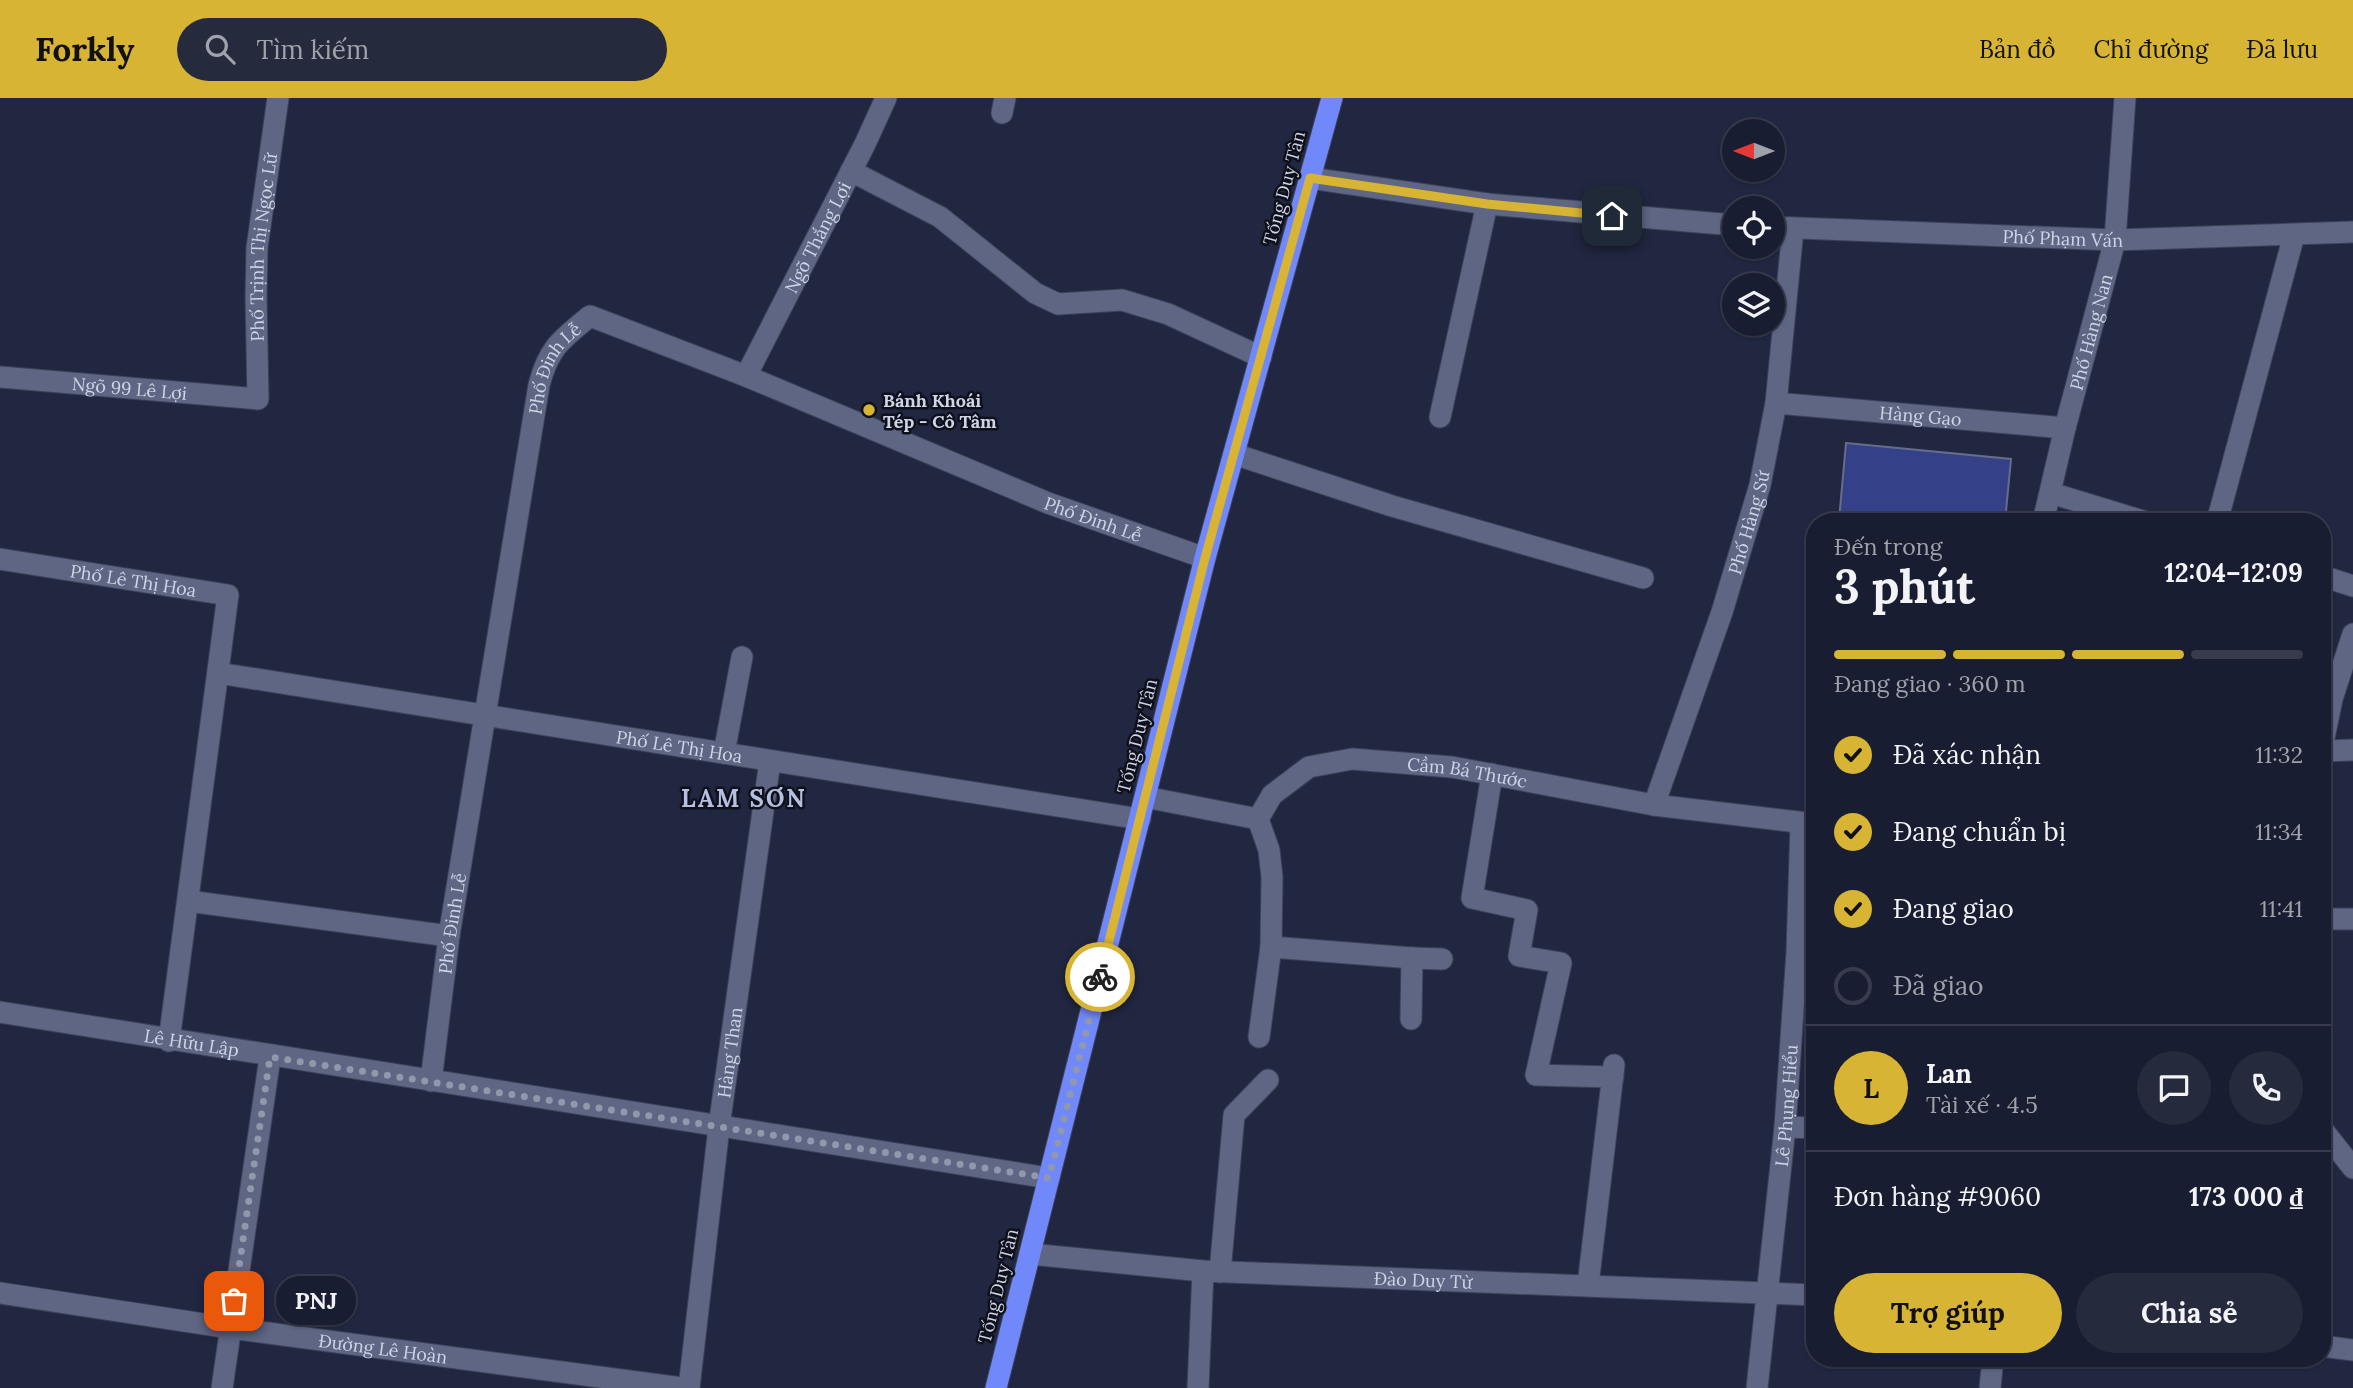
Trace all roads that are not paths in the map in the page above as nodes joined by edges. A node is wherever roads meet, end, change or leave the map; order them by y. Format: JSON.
{"nodes":[{"id":1,"x":278,"y":98,"type":"edge"},
{"id":2,"x":886,"y":98,"type":"edge"},
{"id":3,"x":1332,"y":98,"type":"edge"},
{"id":4,"x":2125,"y":98,"type":"edge"},
{"id":5,"x":851,"y":171,"type":"junction"},
{"id":6,"x":1310,"y":178,"type":"junction"},
{"id":7,"x":1487,"y":204,"type":"junction"},
{"id":8,"x":1722,"y":224,"type":"edge"},
{"id":9,"x":1785,"y":228,"type":"edge"},
{"id":10,"x":2353,"y":232,"type":"edge"},
{"id":11,"x":2294,"y":235,"type":"junction"},
{"id":12,"x":2115,"y":240,"type":"junction"},
{"id":13,"x":1782,"y":259,"type":"edge"},
{"id":14,"x":1261,"y":357,"type":"junction"},
{"id":15,"x":746,"y":376,"type":"junction"},
{"id":16,"x":0,"y":377,"type":"edge"},
{"id":17,"x":258,"y":399,"type":"joint"},
{"id":18,"x":1776,"y":402,"type":"junction"},
{"id":19,"x":1440,"y":417,"type":"dead end"},
{"id":20,"x":2065,"y":428,"type":"junction"},
{"id":21,"x":1234,"y":454,"type":"junction"},
{"id":22,"x":2050,"y":493,"type":"junction"},
{"id":23,"x":2045,"y":513,"type":"edge"},
{"id":24,"x":2116,"y":513,"type":"edge"},
{"id":25,"x":2219,"y":513,"type":"edge"},
{"id":26,"x":1205,"y":558,"type":"junction"},
{"id":27,"x":0,"y":559,"type":"edge"},
{"id":28,"x":1643,"y":578,"type":"dead end"},
{"id":29,"x":2331,"y":579,"type":"edge"},
{"id":30,"x":2353,"y":586,"type":"edge"},
{"id":31,"x":2353,"y":634,"type":"edge"},
{"id":32,"x":742,"y":657,"type":"dead end"},
{"id":33,"x":218,"y":673,"type":"junction"},
{"id":34,"x":2331,"y":704,"type":"edge"},
{"id":35,"x":486,"y":716,"type":"junction"},
{"id":36,"x":2331,"y":750,"type":"edge"},
{"id":37,"x":2353,"y":750,"type":"edge"},
{"id":38,"x":723,"y":753,"type":"junction"},
{"id":39,"x":769,"y":761,"type":"junction"},
{"id":40,"x":1492,"y":774,"type":"junction"},
{"id":41,"x":1145,"y":797,"type":"junction"},
{"id":42,"x":1654,"y":805,"type":"junction"},
{"id":43,"x":1140,"y":819,"type":"junction"},
{"id":44,"x":1258,"y":820,"type":"junction"},
{"id":45,"x":1806,"y":823,"type":"edge"},
{"id":46,"x":188,"y":901,"type":"junction"},
{"id":47,"x":2331,"y":919,"type":"edge"},
{"id":48,"x":2353,"y":919,"type":"edge"},
{"id":49,"x":449,"y":936,"type":"junction"},
{"id":50,"x":1271,"y":947,"type":"junction"},
{"id":51,"x":1806,"y":953,"type":"edge"},
{"id":52,"x":1412,"y":958,"type":"junction"},
{"id":53,"x":1442,"y":959,"type":"dead end"},
{"id":54,"x":0,"y":1012,"type":"edge"},
{"id":55,"x":1411,"y":1019,"type":"dead end"},
{"id":56,"x":1259,"y":1037,"type":"dead end"},
{"id":57,"x":169,"y":1041,"type":"junction"},
{"id":58,"x":270,"y":1057,"type":"junction"},
{"id":59,"x":1268,"y":1080,"type":"dead end"},
{"id":60,"x":431,"y":1082,"type":"junction"},
{"id":61,"x":719,"y":1127,"type":"junction"},
{"id":62,"x":1786,"y":1127,"type":"junction"},
{"id":63,"x":1806,"y":1128,"type":"edge"},
{"id":64,"x":2331,"y":1140,"type":"edge"},
{"id":65,"x":2353,"y":1168,"type":"edge"},
{"id":66,"x":1049,"y":1178,"type":"junction"},
{"id":67,"x":1030,"y":1254,"type":"junction"},
{"id":68,"x":1211,"y":1272,"type":"junction"},
{"id":69,"x":1588,"y":1285,"type":"junction"},
{"id":70,"x":1767,"y":1291,"type":"junction"},
{"id":71,"x":0,"y":1293,"type":"edge"},
{"id":72,"x":1806,"y":1294,"type":"edge"},
{"id":73,"x":230,"y":1328,"type":"junction"},
{"id":74,"x":2331,"y":1347,"type":"edge"},
{"id":75,"x":2353,"y":1350,"type":"edge"},
{"id":76,"x":1992,"y":1367,"type":"edge"},
{"id":77,"x":222,"y":1388,"type":"edge"},
{"id":78,"x":682,"y":1388,"type":"edge"},
{"id":79,"x":689,"y":1388,"type":"edge"},
{"id":80,"x":996,"y":1388,"type":"edge"},
{"id":81,"x":1198,"y":1388,"type":"edge"},
{"id":82,"x":1757,"y":1388,"type":"edge"},
{"id":83,"x":1990,"y":1388,"type":"edge"}],
"edges":[{"from":1,"to":17,"type":"street","name":"Phố Trịnh Thị Ngọc Lữ"},
{"from":2,"to":5,"type":"street","name":"Ngõ Thắng Lợi"},
{"from":3,"to":6,"type":"highway","name":"Tống Duy Tân"},
{"from":4,"to":12,"type":"street","name":"Phố Hàng Nan"},
{"from":5,"to":14,"type":"street"},
{"from":5,"to":15,"type":"street","name":"Ngõ Thắng Lợi"},
{"from":6,"to":7,"type":"street"},
{"from":6,"to":14,"type":"highway","name":"Tống Duy Tân"},
{"from":7,"to":8,"type":"street"},
{"from":7,"to":19,"type":"street"},
{"from":9,"to":12,"type":"street","name":"Phố Phạm Vấn"},
{"from":10,"to":11,"type":"street","name":"Phố Phạm Vấn"},
{"from":11,"to":12,"type":"street","name":"Phố Phạm Vấn"},
{"from":11,"to":25,"type":"street"},
{"from":12,"to":20,"type":"street","name":"Phố Hàng Nan"},
{"from":13,"to":18,"type":"street","name":"Phố Hàng Sứ"},
{"from":14,"to":21,"type":"highway","name":"Tống Duy Tân"},
{"from":15,"to":26,"type":"street","name":"Phố Đinh Lễ"},
{"from":15,"to":35,"type":"street","name":"Phố Đinh Lễ"},
{"from":16,"to":17,"type":"street","name":"Ngõ 99 Lê Lợi"},
{"from":18,"to":20,"type":"street","name":"Hàng Gạo"},
{"from":18,"to":42,"type":"street","name":"Phố Hàng Sứ"},
{"from":20,"to":22,"type":"street","name":"Phố Hàng Nan"},
{"from":21,"to":26,"type":"highway","name":"Tống Duy Tân"},
{"from":21,"to":28,"type":"street"},
{"from":22,"to":23,"type":"street","name":"Phố Hàng Nan"},
{"from":22,"to":24,"type":"street"},
{"from":26,"to":41,"type":"highway","name":"Tống Duy Tân"},
{"from":27,"to":33,"type":"street","name":"Phố Lê Thị Hoa"},
{"from":29,"to":30,"type":"street"},
{"from":31,"to":34,"type":"street"},
{"from":32,"to":38,"type":"street"},
{"from":33,"to":35,"type":"street","name":"Phố Lê Thị Hoa"},
{"from":33,"to":46,"type":"street","name":"Phố Lê Thị Hoa"},
{"from":35,"to":38,"type":"street","name":"Phố Lê Thị Hoa"},
{"from":35,"to":49,"type":"street","name":"Phố Đinh Lễ"},
{"from":36,"to":37,"type":"street"},
{"from":38,"to":39,"type":"street","name":"Phố Lê Thị Hoa"},
{"from":39,"to":43,"type":"street","name":"Phố Lê Thị Hoa"},
{"from":39,"to":61,"type":"street","name":"Hàng Than"},
{"from":40,"to":42,"type":"street","name":"Cầm Bá Thước"},
{"from":40,"to":44,"type":"street","name":"Cầm Bá Thước"},
{"from":40,"to":69,"type":"street"},
{"from":41,"to":43,"type":"highway","name":"Tống Duy Tân"},
{"from":41,"to":44,"type":"street"},
{"from":42,"to":45,"type":"street","name":"Cầm Bá Thước"},
{"from":43,"to":66,"type":"highway","name":"Tống Duy Tân"},
{"from":44,"to":50,"type":"street"},
{"from":46,"to":49,"type":"street"},
{"from":46,"to":57,"type":"street","name":"Phố Lê Thị Hoa"},
{"from":47,"to":48,"type":"street"},
{"from":49,"to":60,"type":"street","name":"Phố Đinh Lễ"},
{"from":50,"to":52,"type":"street"},
{"from":50,"to":56,"type":"street"},
{"from":51,"to":62,"type":"street","name":"Lê Phụng Hiểu"},
{"from":52,"to":53,"type":"street"},
{"from":52,"to":55,"type":"street"},
{"from":54,"to":57,"type":"street","name":"Lê Hữu Lập"},
{"from":57,"to":58,"type":"street","name":"Lê Hữu Lập"},
{"from":58,"to":60,"type":"street","name":"Lê Hữu Lập"},
{"from":58,"to":73,"type":"street"},
{"from":59,"to":68,"type":"street"},
{"from":60,"to":61,"type":"street","name":"Lê Hữu Lập"},
{"from":61,"to":66,"type":"street","name":"Lê Hữu Lập"},
{"from":61,"to":79,"type":"street","name":"Hàng Than"},
{"from":62,"to":63,"type":"street"},
{"from":62,"to":70,"type":"street","name":"Lê Phụng Hiểu"},
{"from":64,"to":65,"type":"street"},
{"from":66,"to":67,"type":"highway","name":"Tống Duy Tân"},
{"from":67,"to":68,"type":"street","name":"Đào Duy Từ"},
{"from":67,"to":80,"type":"highway","name":"Tống Duy Tân"},
{"from":68,"to":69,"type":"street","name":"Đào Duy Từ"},
{"from":68,"to":81,"type":"street"},
{"from":69,"to":70,"type":"street","name":"Đào Duy Từ"},
{"from":70,"to":72,"type":"street","name":"Đào Duy Từ"},
{"from":70,"to":82,"type":"street","name":"Lê Phụng Hiểu"},
{"from":71,"to":73,"type":"street","name":"Đường Lê Hoàn"},
{"from":73,"to":77,"type":"street"},
{"from":73,"to":78,"type":"street","name":"Đường Lê Hoàn"},
{"from":74,"to":75,"type":"street"},
{"from":76,"to":83,"type":"street"}]}
